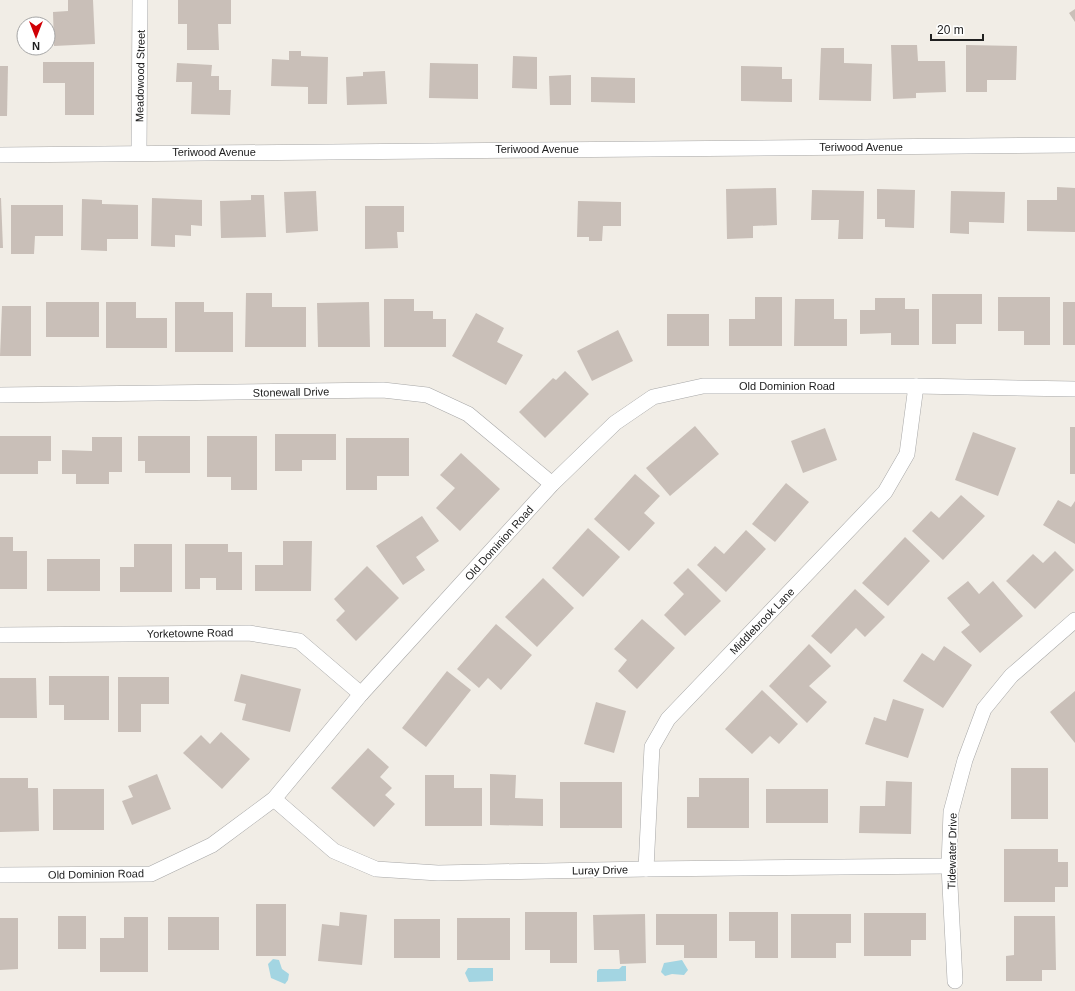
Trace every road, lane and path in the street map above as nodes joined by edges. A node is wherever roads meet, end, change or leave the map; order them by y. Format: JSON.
{"nodes":[{"id":1,"x":140,"y":0,"type":"edge"},
{"id":2,"x":1075,"y":145,"type":"edge"},
{"id":3,"x":139,"y":152,"type":"junction"},
{"id":4,"x":0,"y":155,"type":"edge"},
{"id":5,"x":916,"y":386,"type":"junction"},
{"id":6,"x":1075,"y":389,"type":"edge"},
{"id":7,"x":0,"y":395,"type":"edge"},
{"id":8,"x":552,"y":484,"type":"junction"},
{"id":9,"x":1075,"y":620,"type":"edge"},
{"id":10,"x":0,"y":635,"type":"edge"},
{"id":11,"x":361,"y":694,"type":"junction"},
{"id":12,"x":274,"y":799,"type":"junction"},
{"id":13,"x":949,"y":866,"type":"junction"},
{"id":14,"x":646,"y":869,"type":"junction"},
{"id":15,"x":0,"y":875,"type":"edge"},
{"id":16,"x":956,"y":981,"type":"dead end"}],
"edges":[{"from":1,"to":3,"type":"street","name":"Meadowood Street"},
{"from":2,"to":3,"type":"street","name":"Teriwood Avenue"},
{"from":3,"to":4,"type":"street","name":"Teriwood Avenue"},
{"from":5,"to":6,"type":"street","name":"Old Dominion Road"},
{"from":5,"to":8,"type":"street","name":"Old Dominion Road"},
{"from":5,"to":14,"type":"street","name":"Middlebrook Lane"},
{"from":7,"to":8,"type":"street","name":"Stonewall Drive"},
{"from":8,"to":11,"type":"street","name":"Old Dominion Road"},
{"from":9,"to":13,"type":"street","name":"Tidewater Drive"},
{"from":10,"to":11,"type":"street","name":"Yorketowne Road"},
{"from":11,"to":12,"type":"street","name":"Old Dominion Road"},
{"from":12,"to":14,"type":"street","name":"Luray Drive"},
{"from":12,"to":15,"type":"street","name":"Old Dominion Road"},
{"from":13,"to":14,"type":"street","name":"Luray Drive"},
{"from":13,"to":16,"type":"street","name":"Tidewater Drive"}]}
